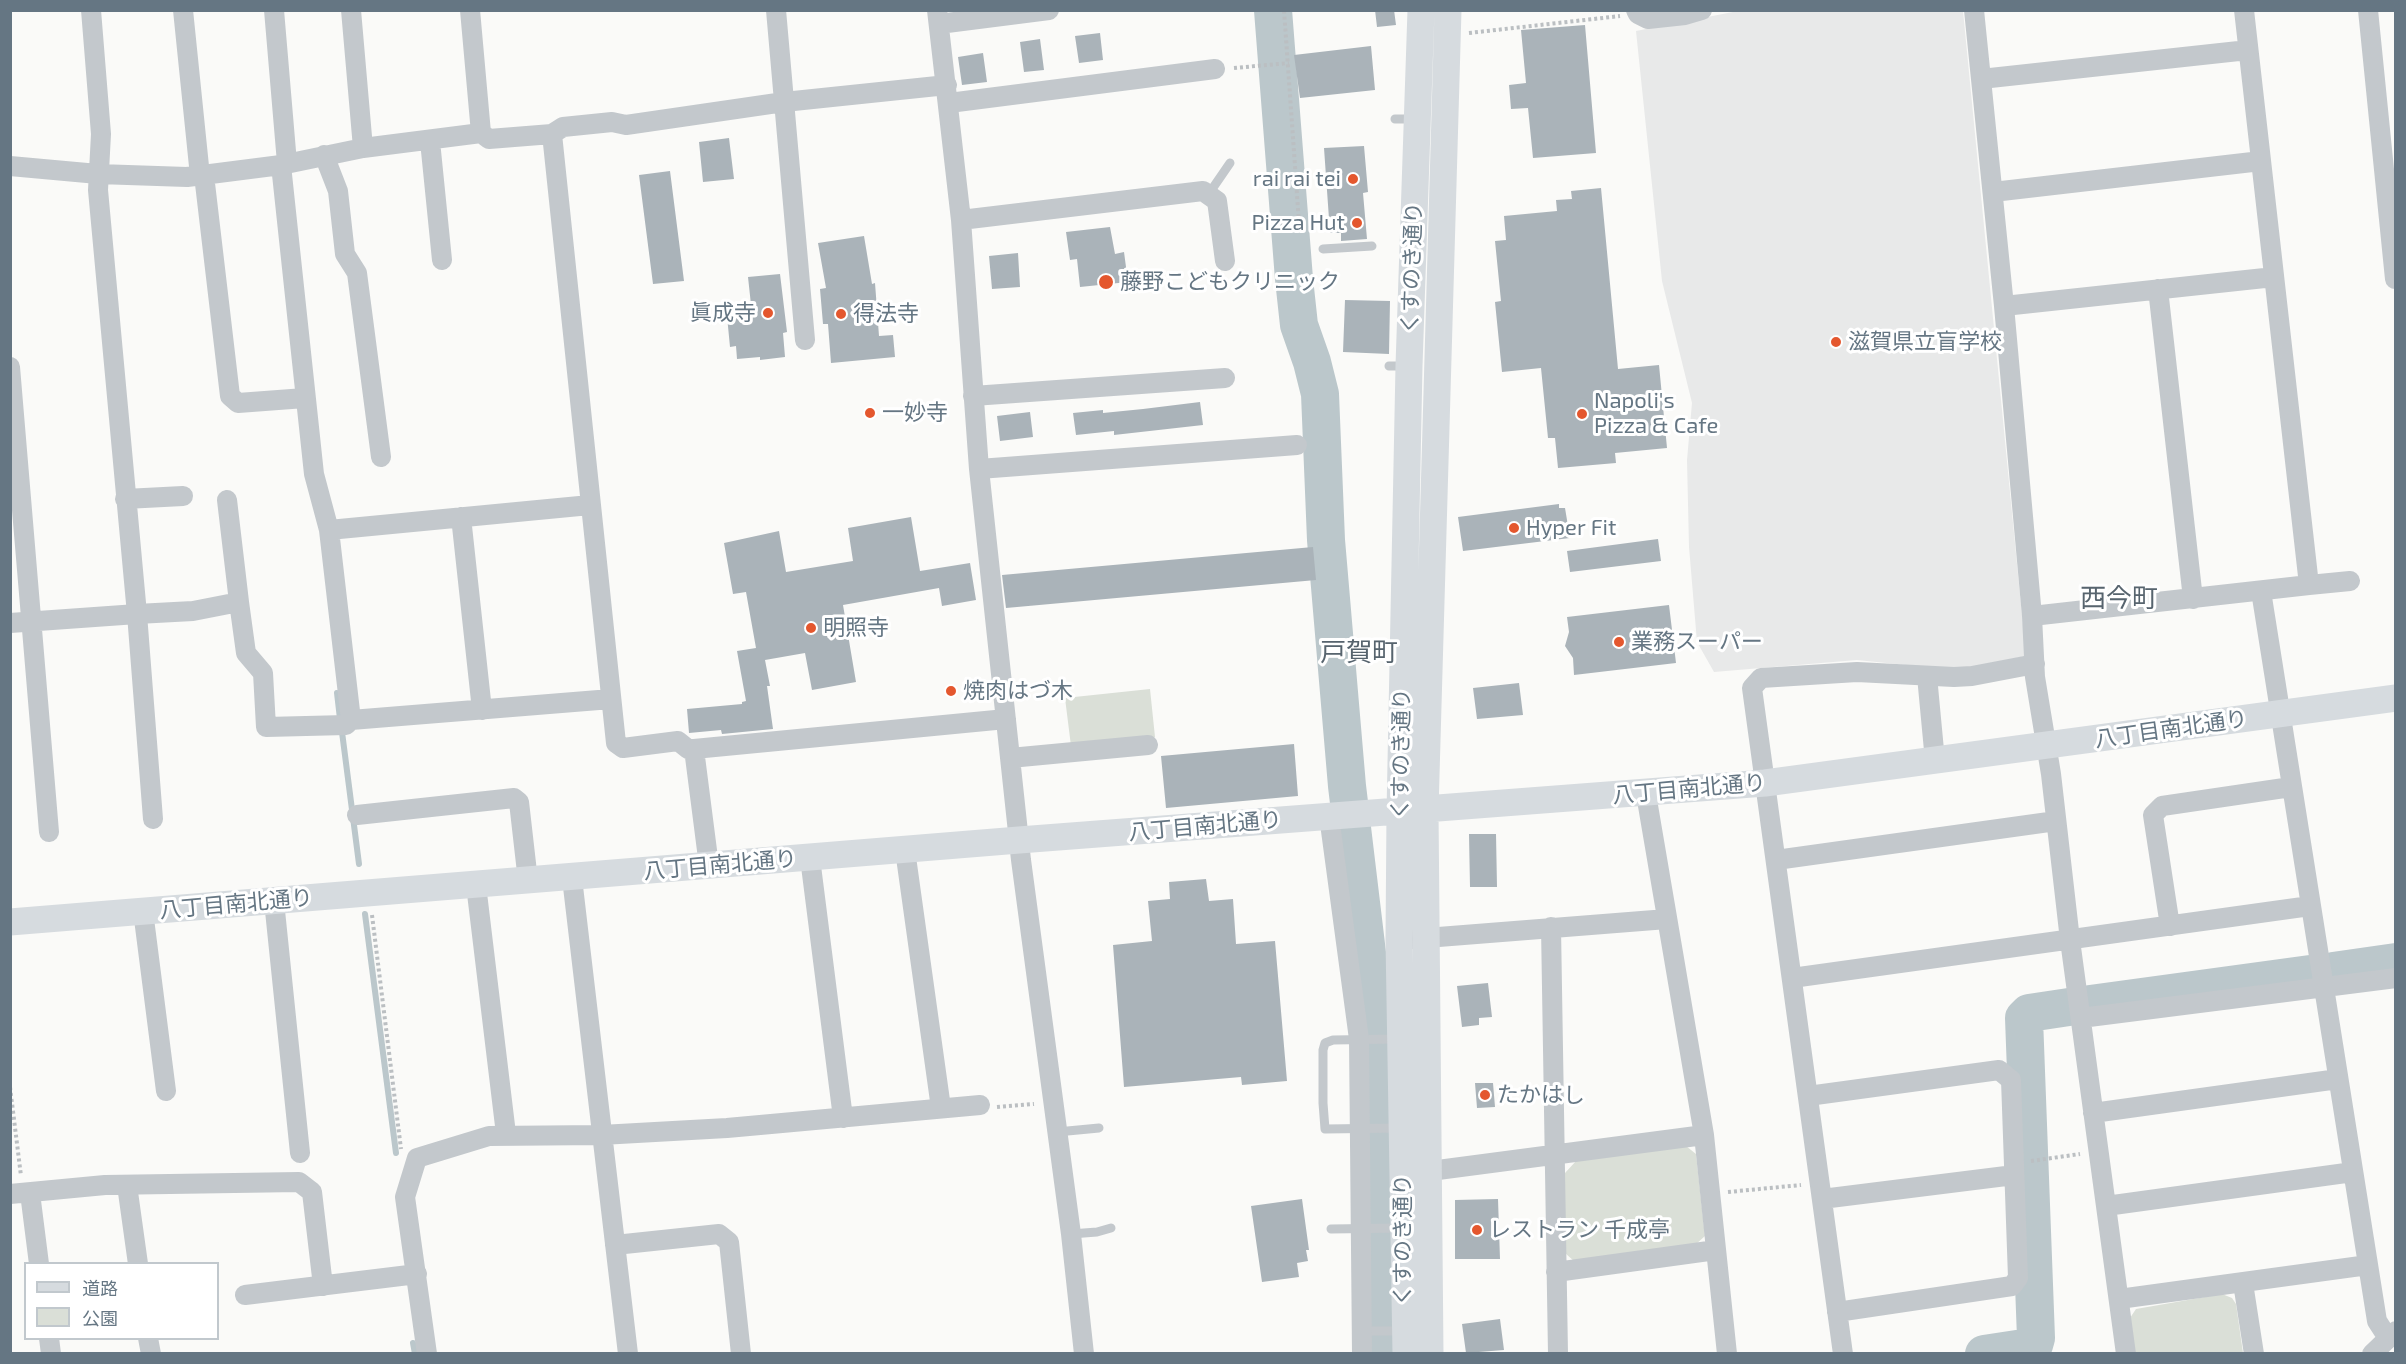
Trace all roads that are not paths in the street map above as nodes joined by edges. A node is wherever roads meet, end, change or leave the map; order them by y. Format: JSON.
{"nodes":[{"id":1,"x":92,"y":10,"type":"edge"},
{"id":2,"x":183,"y":10,"type":"edge"},
{"id":3,"x":274,"y":10,"type":"edge"},
{"id":4,"x":351,"y":10,"type":"edge"},
{"id":5,"x":470,"y":10,"type":"edge"},
{"id":6,"x":776,"y":10,"type":"edge"},
{"id":7,"x":1049,"y":10,"type":"edge"},
{"id":8,"x":1421,"y":10,"type":"edge"},
{"id":9,"x":1448,"y":10,"type":"edge"},
{"id":10,"x":1702,"y":10,"type":"edge"},
{"id":11,"x":1974,"y":10,"type":"edge"},
{"id":12,"x":2244,"y":10,"type":"edge"},
{"id":13,"x":2368,"y":10,"type":"edge"},
{"id":14,"x":1633,"y":13,"type":"edge"},
{"id":15,"x":938,"y":17,"type":"edge"},
{"id":16,"x":2248,"y":50,"type":"junction"},
{"id":17,"x":1215,"y":69,"type":"road end"},
{"id":18,"x":1981,"y":79,"type":"junction"},
{"id":19,"x":948,"y":94,"type":"junction"},
{"id":20,"x":784,"y":102,"type":"junction"},
{"id":21,"x":481,"y":134,"type":"junction"},
{"id":22,"x":552,"y":134,"type":"junction"},
{"id":23,"x":430,"y":141,"type":"junction"},
{"id":24,"x":363,"y":148,"type":"junction"},
{"id":25,"x":324,"y":155,"type":"junction"},
{"id":26,"x":2261,"y":161,"type":"junction"},
{"id":27,"x":1230,"y":163,"type":"dead end"},
{"id":28,"x":284,"y":164,"type":"junction"},
{"id":29,"x":10,"y":166,"type":"edge"},
{"id":30,"x":99,"y":174,"type":"junction"},
{"id":31,"x":202,"y":176,"type":"junction"},
{"id":32,"x":1993,"y":192,"type":"junction"},
{"id":33,"x":1208,"y":195,"type":"junction"},
{"id":34,"x":961,"y":220,"type":"junction"},
{"id":35,"x":1372,"y":246,"type":"dead end"},
{"id":36,"x":1323,"y":249,"type":"dead end"},
{"id":37,"x":441,"y":260,"type":"dead end"},
{"id":38,"x":1225,"y":261,"type":"dead end"},
{"id":39,"x":2274,"y":277,"type":"junction"},
{"id":40,"x":2395,"y":279,"type":"edge"},
{"id":41,"x":2158,"y":288,"type":"junction"},
{"id":42,"x":2004,"y":306,"type":"junction"},
{"id":43,"x":805,"y":340,"type":"dead end"},
{"id":44,"x":10,"y":368,"type":"edge"},
{"id":45,"x":1225,"y":378,"type":"dead end"},
{"id":46,"x":973,"y":396,"type":"junction"},
{"id":47,"x":305,"y":398,"type":"junction"},
{"id":48,"x":1298,"y":446,"type":"dead end"},
{"id":49,"x":381,"y":457,"type":"dead end"},
{"id":50,"x":979,"y":469,"type":"junction"},
{"id":51,"x":183,"y":496,"type":"dead end"},
{"id":52,"x":125,"y":500,"type":"junction"},
{"id":53,"x":227,"y":500,"type":"dead end"},
{"id":54,"x":590,"y":505,"type":"junction"},
{"id":55,"x":461,"y":517,"type":"junction"},
{"id":56,"x":329,"y":530,"type":"junction"},
{"id":57,"x":2350,"y":581,"type":"dead end"},
{"id":58,"x":2309,"y":585,"type":"junction"},
{"id":59,"x":2261,"y":591,"type":"junction"},
{"id":60,"x":2193,"y":599,"type":"junction"},
{"id":61,"x":239,"y":602,"type":"junction"},
{"id":62,"x":137,"y":614,"type":"junction"},
{"id":63,"x":2032,"y":616,"type":"junction"},
{"id":64,"x":33,"y":621,"type":"junction"},
{"id":65,"x":10,"y":623,"type":"edge"},
{"id":66,"x":2035,"y":664,"type":"junction"},
{"id":67,"x":1927,"y":676,"type":"junction"},
{"id":68,"x":2396,"y":698,"type":"edge"},
{"id":69,"x":611,"y":699,"type":"junction"},
{"id":70,"x":482,"y":710,"type":"junction"},
{"id":71,"x":2281,"y":714,"type":"junction"},
{"id":72,"x":1006,"y":719,"type":"junction"},
{"id":73,"x":351,"y":720,"type":"junction"},
{"id":74,"x":1148,"y":745,"type":"dead end"},
{"id":75,"x":2046,"y":746,"type":"junction"},
{"id":76,"x":694,"y":749,"type":"junction"},
{"id":77,"x":1010,"y":758,"type":"junction"},
{"id":78,"x":1935,"y":761,"type":"junction"},
{"id":79,"x":1765,"y":783,"type":"junction"},
{"id":80,"x":2291,"y":787,"type":"junction"},
{"id":81,"x":1646,"y":794,"type":"junction"},
{"id":82,"x":1412,"y":811,"type":"junction"},
{"id":83,"x":357,"y":815,"type":"dead end"},
{"id":84,"x":1343,"y":815,"type":"junction"},
{"id":85,"x":153,"y":819,"type":"dead end"},
{"id":86,"x":2056,"y":821,"type":"junction"},
{"id":87,"x":49,"y":832,"type":"dead end"},
{"id":88,"x":1019,"y":840,"type":"junction"},
{"id":89,"x":905,"y":850,"type":"junction"},
{"id":90,"x":810,"y":858,"type":"junction"},
{"id":91,"x":1776,"y":860,"type":"junction"},
{"id":92,"x":709,"y":866,"type":"junction"},
{"id":93,"x":572,"y":878,"type":"junction"},
{"id":94,"x":528,"y":881,"type":"junction"},
{"id":95,"x":476,"y":885,"type":"junction"},
{"id":96,"x":274,"y":901,"type":"junction"},
{"id":97,"x":2310,"y":906,"type":"junction"},
{"id":98,"x":143,"y":911,"type":"junction"},
{"id":99,"x":1667,"y":919,"type":"junction"},
{"id":100,"x":10,"y":922,"type":"edge"},
{"id":101,"x":2170,"y":926,"type":"junction"},
{"id":102,"x":1551,"y":927,"type":"junction"},
{"id":103,"x":1427,"y":937,"type":"junction"},
{"id":104,"x":1399,"y":940,"type":"junction"},
{"id":105,"x":2070,"y":940,"type":"junction"},
{"id":106,"x":1792,"y":978,"type":"junction"},
{"id":107,"x":2396,"y":978,"type":"edge"},
{"id":108,"x":2324,"y":986,"type":"junction"},
{"id":109,"x":2081,"y":1018,"type":"junction"},
{"id":110,"x":1363,"y":1039,"type":"junction"},
{"id":111,"x":1392,"y":1039,"type":"junction"},
{"id":112,"x":2338,"y":1079,"type":"junction"},
{"id":113,"x":166,"y":1091,"type":"dead end"},
{"id":114,"x":1808,"y":1096,"type":"junction"},
{"id":115,"x":980,"y":1105,"type":"road end"},
{"id":116,"x":941,"y":1108,"type":"junction"},
{"id":117,"x":2093,"y":1113,"type":"junction"},
{"id":118,"x":843,"y":1118,"type":"junction"},
{"id":119,"x":1099,"y":1128,"type":"dead end"},
{"id":120,"x":1363,"y":1128,"type":"junction"},
{"id":121,"x":1394,"y":1128,"type":"junction"},
{"id":122,"x":1057,"y":1132,"type":"junction"},
{"id":123,"x":506,"y":1134,"type":"junction"},
{"id":124,"x":601,"y":1135,"type":"junction"},
{"id":125,"x":1704,"y":1135,"type":"junction"},
{"id":126,"x":300,"y":1153,"type":"dead end"},
{"id":127,"x":1554,"y":1155,"type":"junction"},
{"id":128,"x":1430,"y":1170,"type":"junction"},
{"id":129,"x":2353,"y":1172,"type":"junction"},
{"id":130,"x":1402,"y":1175,"type":"junction"},
{"id":131,"x":2013,"y":1175,"type":"junction"},
{"id":132,"x":127,"y":1185,"type":"junction"},
{"id":133,"x":1821,"y":1191,"type":"junction"},
{"id":134,"x":20,"y":1194,"type":"edge"},
{"id":135,"x":2106,"y":1206,"type":"junction"},
{"id":136,"x":1111,"y":1228,"type":"dead end"},
{"id":137,"x":1395,"y":1228,"type":"junction"},
{"id":138,"x":1331,"y":1229,"type":"dead end"},
{"id":139,"x":1365,"y":1229,"type":"junction"},
{"id":140,"x":1071,"y":1234,"type":"junction"},
{"id":141,"x":615,"y":1245,"type":"junction"},
{"id":142,"x":1716,"y":1250,"type":"junction"},
{"id":143,"x":39,"y":1262,"type":"edge"},
{"id":144,"x":138,"y":1262,"type":"edge"},
{"id":145,"x":2368,"y":1266,"type":"junction"},
{"id":146,"x":1556,"y":1272,"type":"junction"},
{"id":147,"x":417,"y":1274,"type":"junction"},
{"id":148,"x":2243,"y":1283,"type":"junction"},
{"id":149,"x":323,"y":1286,"type":"junction"},
{"id":150,"x":245,"y":1295,"type":"dead end"},
{"id":151,"x":2119,"y":1299,"type":"junction"},
{"id":152,"x":1837,"y":1312,"type":"junction"},
{"id":153,"x":1366,"y":1331,"type":"junction"},
{"id":154,"x":2392,"y":1335,"type":"edge"},
{"id":155,"x":1399,"y":1338,"type":"edge"},
{"id":156,"x":427,"y":1353,"type":"edge"},
{"id":157,"x":628,"y":1353,"type":"edge"},
{"id":158,"x":741,"y":1353,"type":"edge"},
{"id":159,"x":1084,"y":1353,"type":"edge"},
{"id":160,"x":1362,"y":1353,"type":"edge"},
{"id":161,"x":1430,"y":1353,"type":"edge"},
{"id":162,"x":1558,"y":1353,"type":"edge"},
{"id":163,"x":1727,"y":1353,"type":"edge"},
{"id":164,"x":1843,"y":1353,"type":"edge"},
{"id":165,"x":2126,"y":1353,"type":"edge"},
{"id":166,"x":2254,"y":1353,"type":"edge"},
{"id":167,"x":2372,"y":1353,"type":"edge"}],
"edges":[{"from":1,"to":30,"type":"street"},
{"from":2,"to":31,"type":"street"},
{"from":3,"to":28,"type":"street"},
{"from":4,"to":24,"type":"street"},
{"from":5,"to":21,"type":"street"},
{"from":6,"to":20,"type":"street"},
{"from":7,"to":15,"type":"street"},
{"from":8,"to":82,"type":"main road","name":"くすのき通り"},
{"from":9,"to":82,"type":"main road","name":"くすのき通り"},
{"from":10,"to":14,"type":"street"},
{"from":11,"to":18,"type":"street"},
{"from":12,"to":16,"type":"street"},
{"from":13,"to":40,"type":"street"},
{"from":15,"to":19,"type":"street"},
{"from":16,"to":18,"type":"street"},
{"from":16,"to":26,"type":"street"},
{"from":17,"to":19,"type":"street"},
{"from":18,"to":32,"type":"street"},
{"from":19,"to":20,"type":"street"},
{"from":19,"to":34,"type":"street"},
{"from":20,"to":22,"type":"street"},
{"from":20,"to":43,"type":"street"},
{"from":21,"to":22,"type":"street"},
{"from":21,"to":23,"type":"street"},
{"from":22,"to":54,"type":"street"},
{"from":23,"to":24,"type":"street"},
{"from":23,"to":37,"type":"street"},
{"from":24,"to":25,"type":"street"},
{"from":25,"to":28,"type":"street"},
{"from":25,"to":49,"type":"street"},
{"from":26,"to":32,"type":"street"},
{"from":26,"to":39,"type":"street"},
{"from":27,"to":33,"type":"lane"},
{"from":28,"to":31,"type":"street"},
{"from":28,"to":47,"type":"street"},
{"from":29,"to":30,"type":"street"},
{"from":30,"to":31,"type":"street"},
{"from":30,"to":52,"type":"street"},
{"from":31,"to":47,"type":"street"},
{"from":32,"to":42,"type":"street"},
{"from":33,"to":34,"type":"street"},
{"from":33,"to":38,"type":"street"},
{"from":34,"to":46,"type":"street"},
{"from":35,"to":36,"type":"lane"},
{"from":39,"to":41,"type":"street"},
{"from":39,"to":58,"type":"street"},
{"from":41,"to":42,"type":"street"},
{"from":41,"to":60,"type":"street"},
{"from":42,"to":63,"type":"street"},
{"from":44,"to":64,"type":"street"},
{"from":45,"to":46,"type":"street"},
{"from":46,"to":50,"type":"street"},
{"from":47,"to":56,"type":"street"},
{"from":48,"to":50,"type":"street"},
{"from":50,"to":72,"type":"street"},
{"from":51,"to":52,"type":"street"},
{"from":52,"to":62,"type":"street"},
{"from":53,"to":61,"type":"street"},
{"from":54,"to":55,"type":"street"},
{"from":54,"to":69,"type":"street"},
{"from":55,"to":56,"type":"street"},
{"from":55,"to":70,"type":"street"},
{"from":56,"to":73,"type":"street"},
{"from":57,"to":58,"type":"street"},
{"from":58,"to":59,"type":"street"},
{"from":59,"to":60,"type":"street"},
{"from":59,"to":71,"type":"street"},
{"from":60,"to":63,"type":"street"},
{"from":61,"to":62,"type":"street"},
{"from":61,"to":73,"type":"street"},
{"from":62,"to":64,"type":"street"},
{"from":62,"to":85,"type":"street"},
{"from":63,"to":66,"type":"street"},
{"from":64,"to":65,"type":"street"},
{"from":64,"to":87,"type":"street"},
{"from":66,"to":67,"type":"street"},
{"from":66,"to":75,"type":"street"},
{"from":67,"to":78,"type":"street"},
{"from":67,"to":79,"type":"street"},
{"from":68,"to":71,"type":"main road","name":"八丁目南北通り"},
{"from":69,"to":70,"type":"street"},
{"from":69,"to":76,"type":"street"},
{"from":70,"to":73,"type":"street"},
{"from":71,"to":75,"type":"main road","name":"八丁目南北通り"},
{"from":71,"to":80,"type":"street"},
{"from":72,"to":76,"type":"street"},
{"from":72,"to":77,"type":"street"},
{"from":74,"to":77,"type":"street"},
{"from":75,"to":78,"type":"main road","name":"八丁目南北通り"},
{"from":75,"to":86,"type":"street"},
{"from":76,"to":92,"type":"street"},
{"from":77,"to":88,"type":"street"},
{"from":78,"to":79,"type":"main road","name":"八丁目南北通り"},
{"from":79,"to":81,"type":"main road","name":"八丁目南北通り"},
{"from":79,"to":91,"type":"street"},
{"from":80,"to":97,"type":"street"},
{"from":80,"to":101,"type":"street"},
{"from":81,"to":82,"type":"main road","name":"八丁目南北通り"},
{"from":81,"to":99,"type":"street"},
{"from":82,"to":84,"type":"main road","name":"八丁目南北通り"},
{"from":82,"to":103,"type":"main road","name":"くすのき通り"},
{"from":82,"to":104,"type":"main road","name":"くすのき通り"},
{"from":83,"to":94,"type":"street"},
{"from":84,"to":88,"type":"main road","name":"八丁目南北通り"},
{"from":84,"to":110,"type":"street"},
{"from":86,"to":91,"type":"street"},
{"from":86,"to":105,"type":"street"},
{"from":88,"to":89,"type":"main road","name":"八丁目南北通り"},
{"from":88,"to":122,"type":"street"},
{"from":89,"to":90,"type":"main road","name":"八丁目南北通り"},
{"from":89,"to":116,"type":"street"},
{"from":90,"to":92,"type":"main road","name":"八丁目南北通り"},
{"from":90,"to":118,"type":"street"},
{"from":91,"to":106,"type":"street"},
{"from":92,"to":93,"type":"main road","name":"八丁目南北通り"},
{"from":93,"to":94,"type":"main road","name":"八丁目南北通り"},
{"from":93,"to":124,"type":"street"},
{"from":94,"to":95,"type":"main road","name":"八丁目南北通り"},
{"from":95,"to":96,"type":"main road","name":"八丁目南北通り"},
{"from":95,"to":123,"type":"street"},
{"from":96,"to":98,"type":"main road","name":"八丁目南北通り"},
{"from":96,"to":126,"type":"street"},
{"from":97,"to":101,"type":"street"},
{"from":97,"to":108,"type":"street"},
{"from":98,"to":100,"type":"main road","name":"八丁目南北通り"},
{"from":98,"to":113,"type":"street"},
{"from":99,"to":102,"type":"street"},
{"from":99,"to":125,"type":"street"},
{"from":101,"to":105,"type":"street"},
{"from":102,"to":103,"type":"street"},
{"from":102,"to":127,"type":"street"},
{"from":103,"to":104,"type":"street"},
{"from":103,"to":128,"type":"main road","name":"くすのき通り"},
{"from":104,"to":111,"type":"main road","name":"くすのき通り"},
{"from":105,"to":106,"type":"street"},
{"from":105,"to":109,"type":"street"},
{"from":106,"to":114,"type":"street"},
{"from":107,"to":108,"type":"street"},
{"from":108,"to":109,"type":"street"},
{"from":108,"to":112,"type":"street"},
{"from":109,"to":117,"type":"street"},
{"from":110,"to":111,"type":"lane"},
{"from":110,"to":120,"type":"street"},
{"from":110,"to":120,"type":"lane"},
{"from":111,"to":121,"type":"main road","name":"くすのき通り"},
{"from":112,"to":117,"type":"street"},
{"from":112,"to":129,"type":"street"},
{"from":114,"to":131,"type":"street"},
{"from":114,"to":133,"type":"street"},
{"from":115,"to":116,"type":"street"},
{"from":116,"to":118,"type":"street"},
{"from":117,"to":135,"type":"street"},
{"from":118,"to":124,"type":"street"},
{"from":119,"to":122,"type":"lane"},
{"from":120,"to":121,"type":"lane"},
{"from":120,"to":139,"type":"street"},
{"from":121,"to":130,"type":"main road","name":"くすのき通り"},
{"from":122,"to":140,"type":"street"},
{"from":123,"to":124,"type":"street"},
{"from":123,"to":147,"type":"street"},
{"from":124,"to":141,"type":"street"},
{"from":125,"to":127,"type":"street"},
{"from":125,"to":142,"type":"street"},
{"from":127,"to":128,"type":"street"},
{"from":127,"to":146,"type":"street"},
{"from":128,"to":130,"type":"street"},
{"from":128,"to":161,"type":"main road","name":"くすのき通り"},
{"from":129,"to":135,"type":"street"},
{"from":129,"to":145,"type":"street"},
{"from":130,"to":137,"type":"main road","name":"くすのき通り"},
{"from":131,"to":133,"type":"street"},
{"from":131,"to":152,"type":"street"},
{"from":132,"to":134,"type":"street"},
{"from":132,"to":144,"type":"street"},
{"from":132,"to":149,"type":"street"},
{"from":133,"to":152,"type":"street"},
{"from":134,"to":143,"type":"street"},
{"from":135,"to":151,"type":"street"},
{"from":136,"to":140,"type":"lane"},
{"from":137,"to":139,"type":"lane"},
{"from":137,"to":155,"type":"main road","name":"くすのき通り"},
{"from":138,"to":139,"type":"lane"},
{"from":139,"to":153,"type":"street"},
{"from":140,"to":159,"type":"street"},
{"from":141,"to":157,"type":"street"},
{"from":141,"to":158,"type":"street"},
{"from":142,"to":146,"type":"street"},
{"from":142,"to":163,"type":"street"},
{"from":145,"to":148,"type":"street"},
{"from":145,"to":154,"type":"street"},
{"from":146,"to":162,"type":"street"},
{"from":147,"to":149,"type":"street"},
{"from":147,"to":156,"type":"street"},
{"from":148,"to":151,"type":"street"},
{"from":148,"to":166,"type":"street"},
{"from":149,"to":150,"type":"street"},
{"from":151,"to":165,"type":"street"},
{"from":152,"to":164,"type":"street"},
{"from":153,"to":155,"type":"lane"},
{"from":153,"to":160,"type":"street"},
{"from":154,"to":167,"type":"street"}]}
